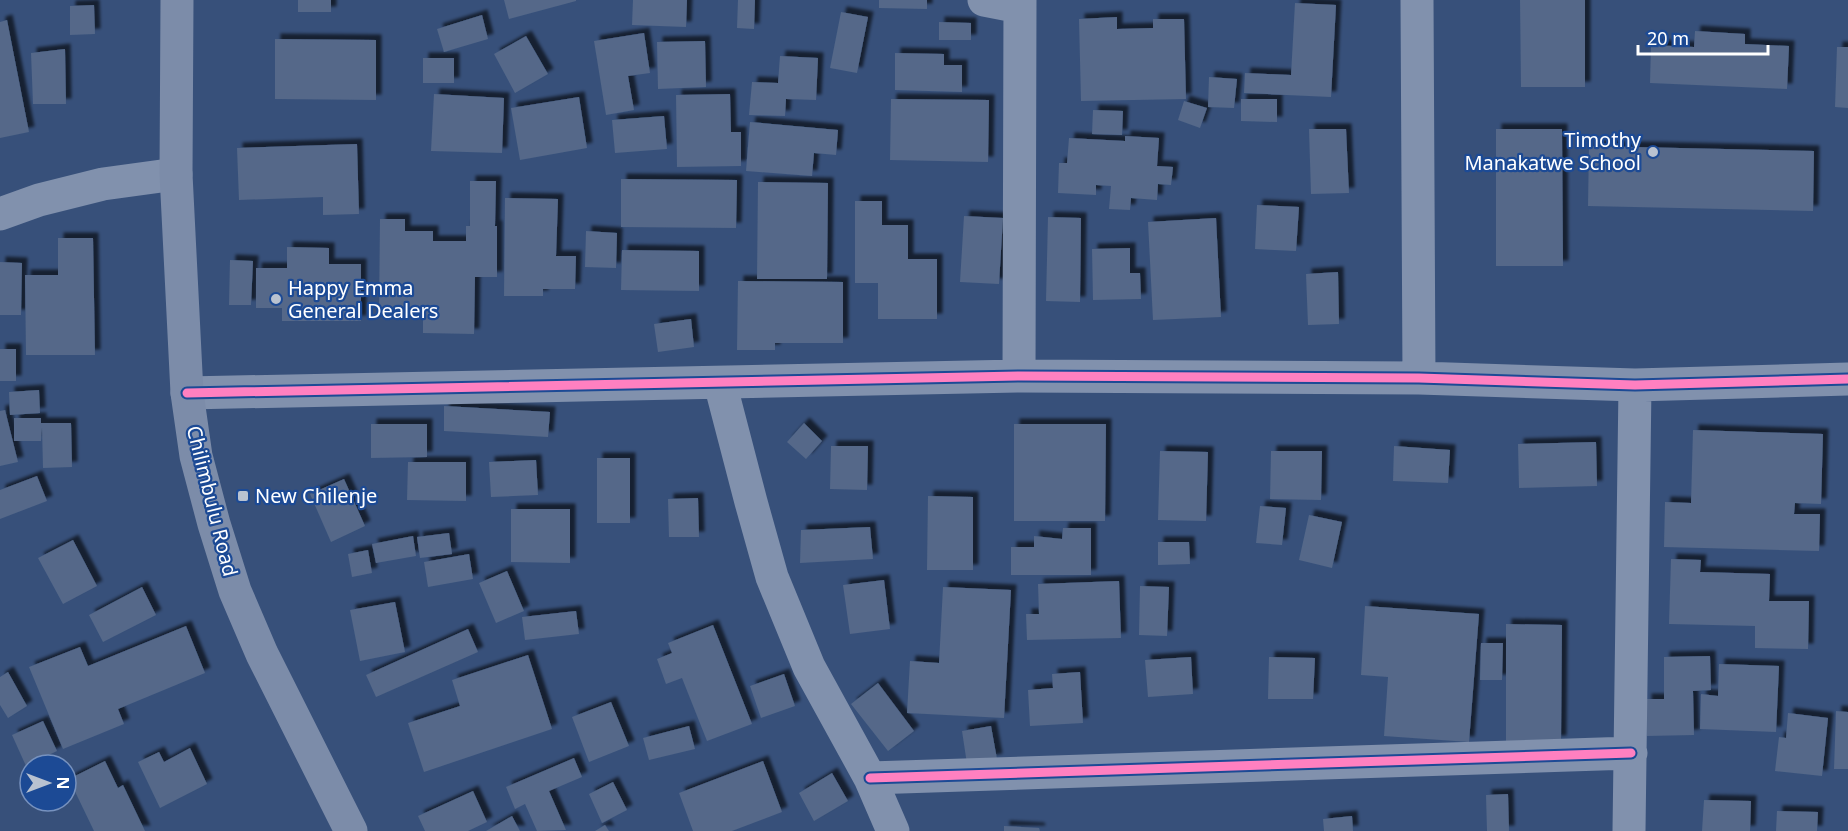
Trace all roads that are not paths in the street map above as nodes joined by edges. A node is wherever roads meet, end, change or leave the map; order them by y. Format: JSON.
{"nodes":[{"id":1,"x":177,"y":0,"type":"edge"},
{"id":2,"x":984,"y":0,"type":"edge"},
{"id":3,"x":1417,"y":0,"type":"edge"},
{"id":4,"x":1020,"y":3,"type":"edge"},
{"id":5,"x":176,"y":174,"type":"junction"},
{"id":6,"x":0,"y":214,"type":"edge"},
{"id":7,"x":1019,"y":376,"type":"junction"},
{"id":8,"x":1419,"y":378,"type":"junction"},
{"id":9,"x":1848,"y":379,"type":"edge"},
{"id":10,"x":720,"y":382,"type":"junction"},
{"id":11,"x":1635,"y":385,"type":"junction"},
{"id":12,"x":187,"y":393,"type":"junction"},
{"id":13,"x":1631,"y":753,"type":"junction"},
{"id":14,"x":870,"y":778,"type":"junction"},
{"id":15,"x":351,"y":831,"type":"edge"},
{"id":16,"x":893,"y":831,"type":"edge"},
{"id":17,"x":1629,"y":831,"type":"edge"}],
"edges":[{"from":1,"to":5,"type":"main road","name":"Chilimbulu Road"},
{"from":2,"to":4,"type":"street"},
{"from":3,"to":8,"type":"street"},
{"from":4,"to":7,"type":"street"},
{"from":5,"to":6,"type":"street"},
{"from":5,"to":12,"type":"main road","name":"Chilimbulu Road"},
{"from":7,"to":8,"type":"street"},
{"from":7,"to":10,"type":"street"},
{"from":8,"to":11,"type":"street"},
{"from":9,"to":11,"type":"street"},
{"from":10,"to":12,"type":"street"},
{"from":10,"to":14,"type":"street"},
{"from":11,"to":13,"type":"street"},
{"from":12,"to":15,"type":"main road","name":"Chilimbulu Road"},
{"from":13,"to":14,"type":"street"},
{"from":13,"to":17,"type":"street"},
{"from":14,"to":16,"type":"street"}]}
